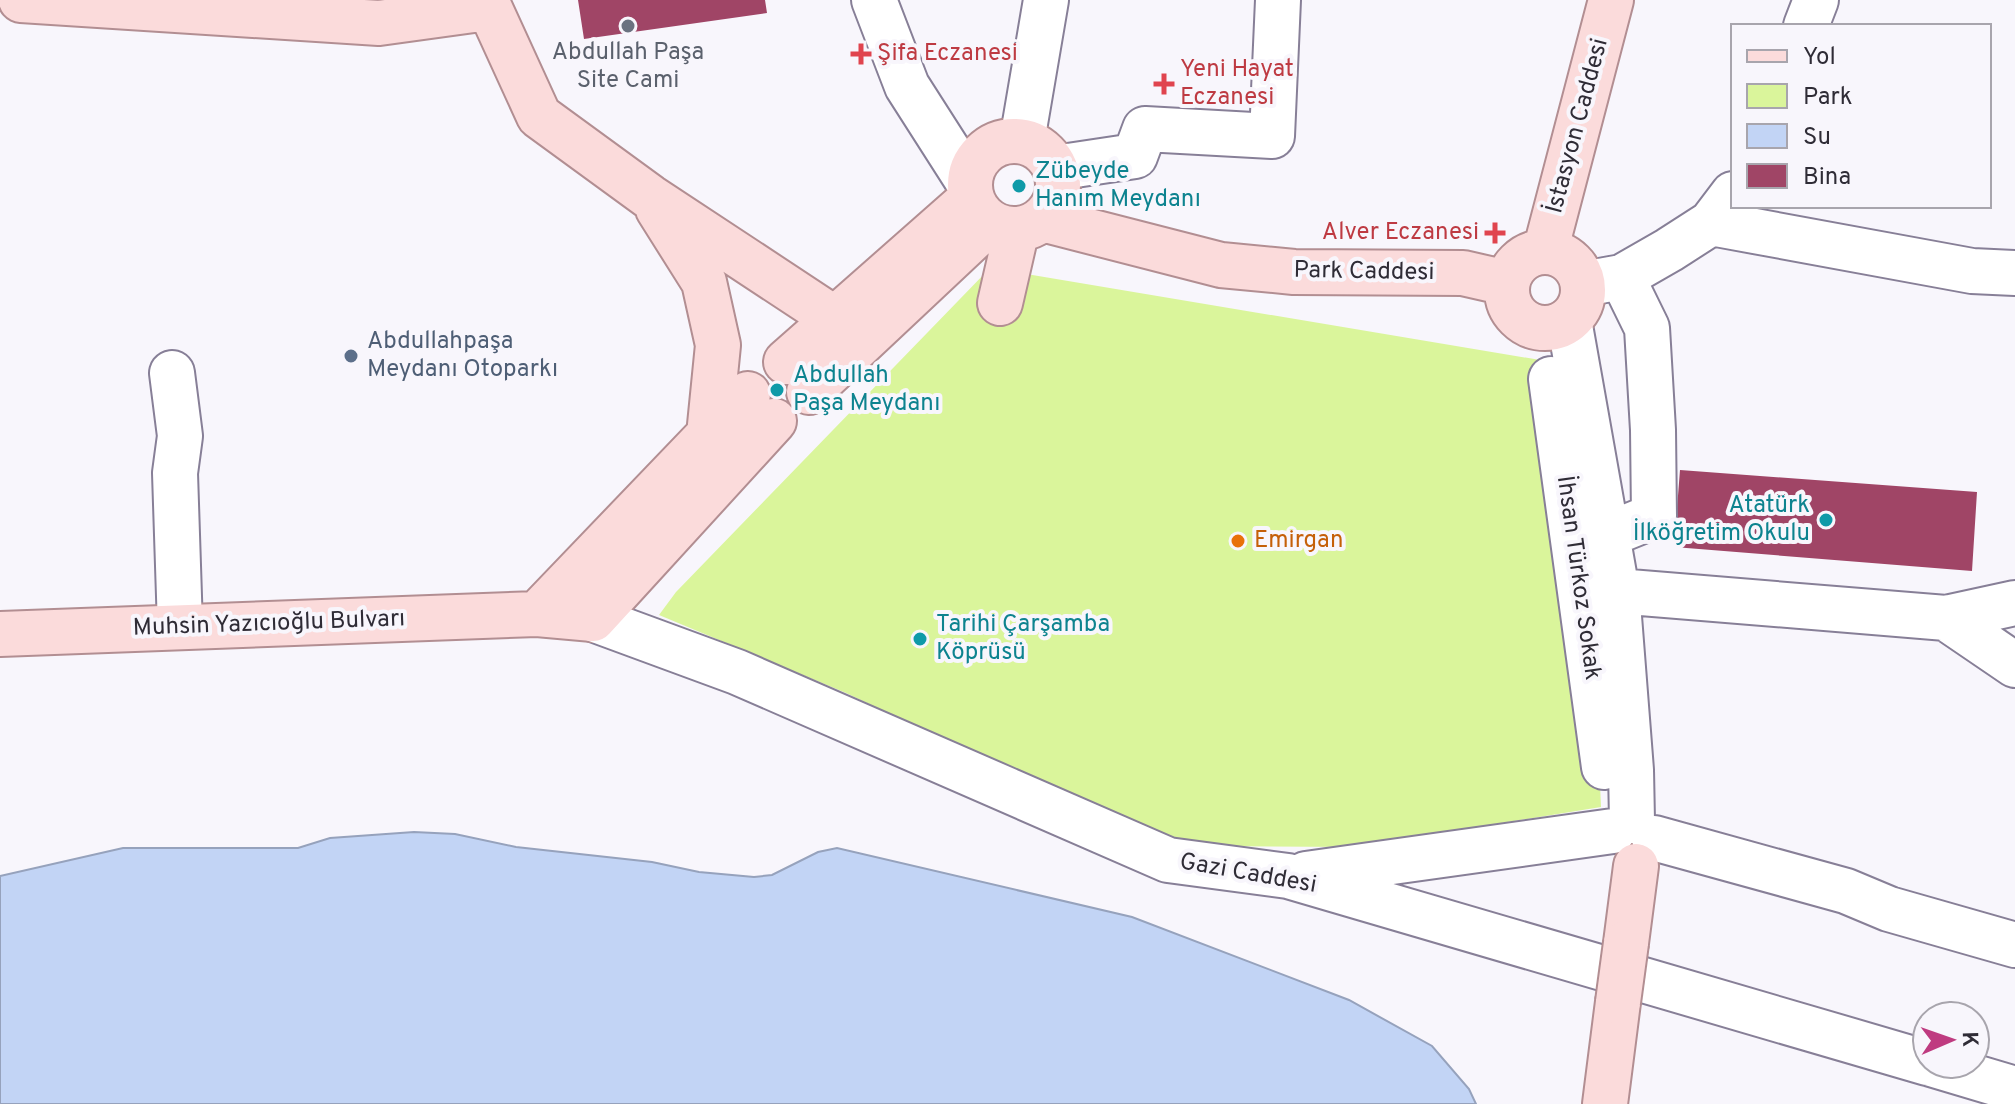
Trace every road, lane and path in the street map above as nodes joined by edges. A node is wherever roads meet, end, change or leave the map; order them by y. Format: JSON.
{"nodes":[{"id":1,"x":21,"y":0,"type":"edge"},
{"id":2,"x":874,"y":0,"type":"edge"},
{"id":3,"x":1046,"y":0,"type":"edge"},
{"id":4,"x":1278,"y":0,"type":"edge"},
{"id":5,"x":1611,"y":0,"type":"edge"},
{"id":6,"x":1816,"y":0,"type":"edge"},
{"id":7,"x":487,"y":4,"type":"edge"},
{"id":8,"x":374,"y":12,"type":"edge"},
{"id":9,"x":1807,"y":24,"type":"edge"},
{"id":10,"x":1022,"y":141,"type":"junction"},
{"id":11,"x":650,"y":197,"type":"junction"},
{"id":12,"x":1015,"y":200,"type":"junction"},
{"id":13,"x":1722,"y":208,"type":"edge"},
{"id":14,"x":1545,"y":252,"type":"junction"},
{"id":15,"x":2015,"y":273,"type":"edge"},
{"id":16,"x":1507,"y":283,"type":"junction"},
{"id":17,"x":1000,"y":303,"type":"dead end"},
{"id":18,"x":1580,"y":303,"type":"junction"},
{"id":19,"x":835,"y":319,"type":"junction"},
{"id":20,"x":172,"y":373,"type":"dead end"},
{"id":21,"x":798,"y":377,"type":"junction"},
{"id":22,"x":761,"y":408,"type":"junction"},
{"id":23,"x":709,"y":435,"type":"junction"},
{"id":24,"x":1607,"y":535,"type":"junction"},
{"id":25,"x":1598,"y":591,"type":"junction"},
{"id":26,"x":2015,"y":603,"type":"edge"},
{"id":27,"x":537,"y":614,"type":"junction"},
{"id":28,"x":1946,"y":618,"type":"junction"},
{"id":29,"x":593,"y":619,"type":"junction"},
{"id":30,"x":180,"y":627,"type":"junction"},
{"id":31,"x":0,"y":634,"type":"edge"},
{"id":32,"x":2015,"y":665,"type":"edge"},
{"id":33,"x":1631,"y":843,"type":"junction"},
{"id":34,"x":1288,"y":876,"type":"junction"},
{"id":35,"x":1362,"y":897,"type":"junction"},
{"id":36,"x":2015,"y":945,"type":"edge"},
{"id":37,"x":1911,"y":1059,"type":"edge"},
{"id":38,"x":1984,"y":1080,"type":"edge"},
{"id":39,"x":2015,"y":1089,"type":"edge"},
{"id":40,"x":1605,"y":1104,"type":"edge"}],
"edges":[{"from":1,"to":8,"type":"main road"},
{"from":2,"to":12,"type":"street"},
{"from":3,"to":10,"type":"street"},
{"from":4,"to":12,"type":"street"},
{"from":5,"to":14,"type":"main road","name":"İstasyon Caddesi"},
{"from":6,"to":9,"type":"street"},
{"from":7,"to":8,"type":"main road"},
{"from":7,"to":11,"type":"main road"},
{"from":10,"to":12,"type":"main road"},
{"from":10,"to":12,"type":"main road"},
{"from":11,"to":19,"type":"main road"},
{"from":11,"to":23,"type":"main road"},
{"from":12,"to":16,"type":"main road","name":"Park Caddesi"},
{"from":12,"to":17,"type":"main road"},
{"from":12,"to":19,"type":"main road"},
{"from":12,"to":21,"type":"main road"},
{"from":13,"to":15,"type":"street"},
{"from":13,"to":18,"type":"street"},
{"from":14,"to":16,"type":"main road"},
{"from":14,"to":18,"type":"main road"},
{"from":16,"to":18,"type":"main road"},
{"from":18,"to":24,"type":"street"},
{"from":18,"to":24,"type":"street"},
{"from":18,"to":25,"type":"street","name":"İhsan Türkoz Sokak"},
{"from":19,"to":21,"type":"main road"},
{"from":20,"to":30,"type":"street"},
{"from":21,"to":22,"type":"main road"},
{"from":22,"to":23,"type":"main road"},
{"from":22,"to":29,"type":"main road"},
{"from":23,"to":27,"type":"main road"},
{"from":24,"to":25,"type":"street"},
{"from":25,"to":28,"type":"street"},
{"from":25,"to":33,"type":"street","name":"İhsan Türkoz Sokak"},
{"from":26,"to":28,"type":"street"},
{"from":27,"to":29,"type":"main road","name":"Muhsin Yazıcıoğlu Bulvarı"},
{"from":27,"to":30,"type":"main road","name":"Muhsin Yazıcıoğlu Bulvarı"},
{"from":28,"to":32,"type":"street"},
{"from":29,"to":34,"type":"street","name":"Gazi Caddesi"},
{"from":30,"to":31,"type":"main road","name":"Muhsin Yazıcıoğlu Bulvarı"},
{"from":33,"to":34,"type":"street"},
{"from":33,"to":35,"type":"street"},
{"from":33,"to":36,"type":"street"},
{"from":33,"to":40,"type":"main road","bridge":true},
{"from":34,"to":35,"type":"street","name":"Gazi Caddesi"},
{"from":35,"to":37,"type":"street","name":"Gazi Caddesi"},
{"from":38,"to":39,"type":"street","name":"Gazi Caddesi"}]}
